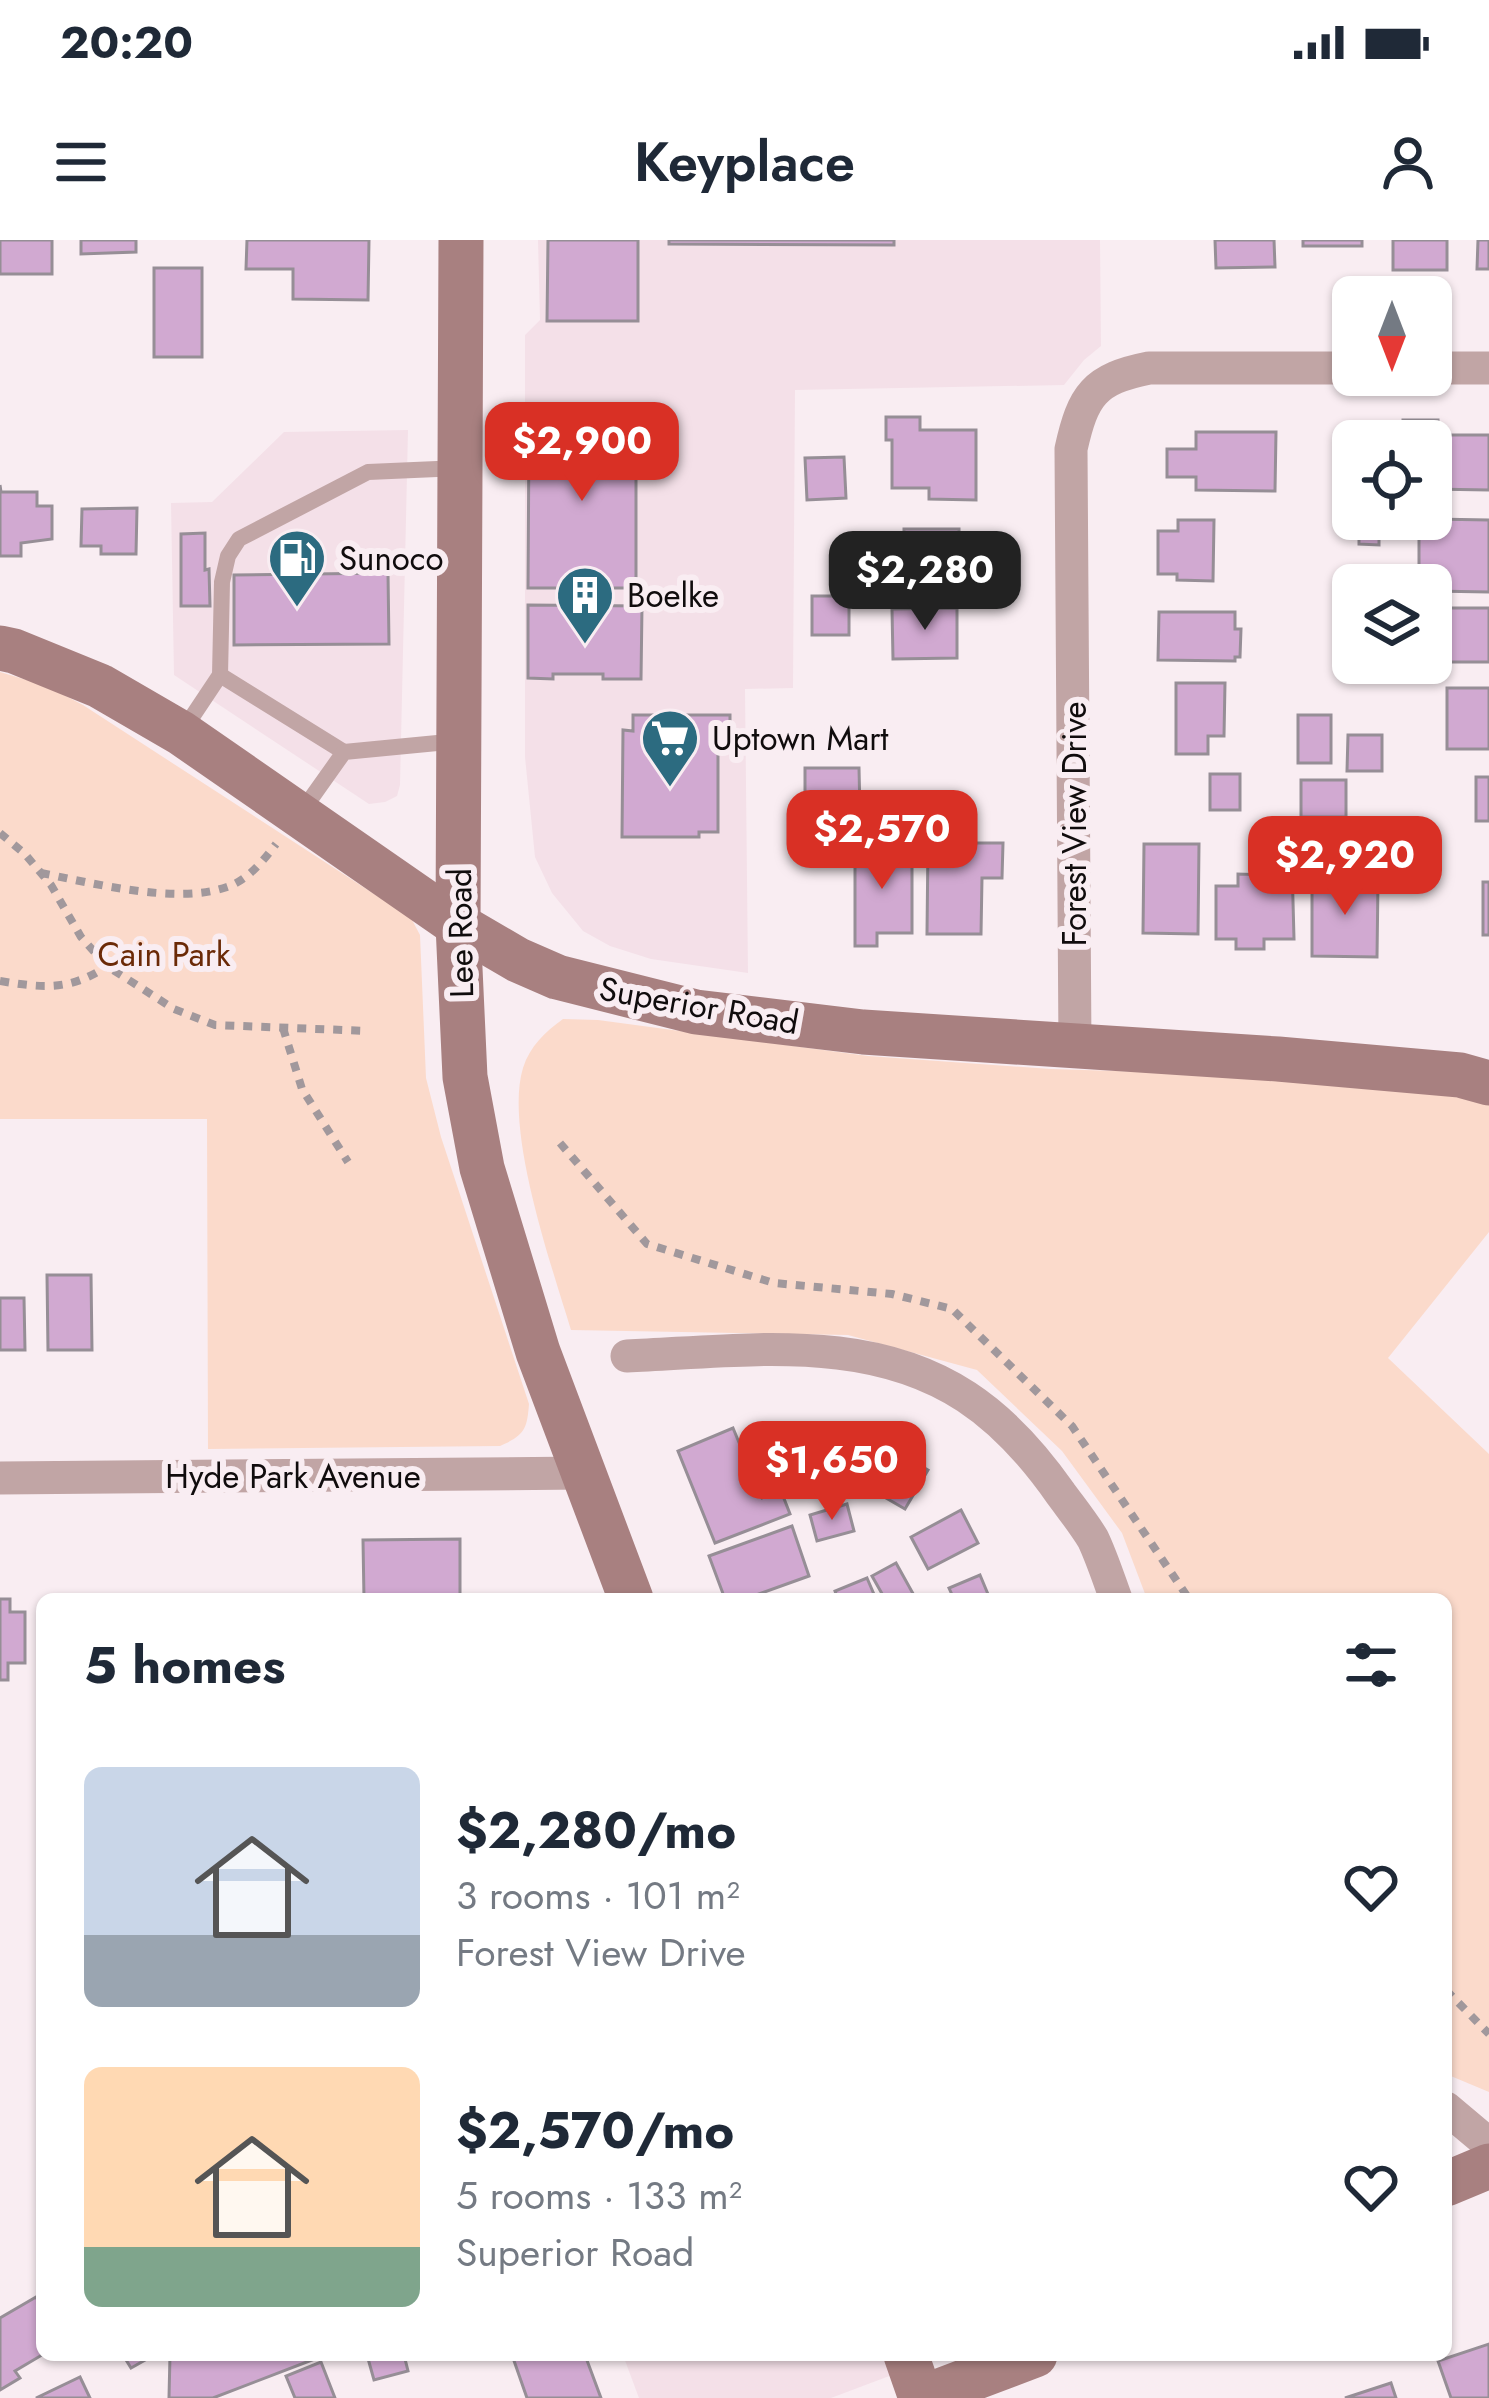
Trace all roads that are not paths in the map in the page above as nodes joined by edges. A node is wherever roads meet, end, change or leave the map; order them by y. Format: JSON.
{"nodes":[{"id":1,"x":461,"y":240,"type":"edge"},
{"id":2,"x":1332,"y":368,"type":"edge"},
{"id":3,"x":1452,"y":368,"type":"edge"},
{"id":4,"x":1489,"y":368,"type":"edge"},
{"id":5,"x":461,"y":468,"type":"junction"},
{"id":6,"x":0,"y":648,"type":"edge"},
{"id":7,"x":220,"y":675,"type":"junction"},
{"id":8,"x":181,"y":734,"type":"junction"},
{"id":9,"x":459,"y":741,"type":"junction"},
{"id":10,"x":344,"y":752,"type":"junction"},
{"id":11,"x":292,"y":824,"type":"junction"},
{"id":12,"x":458,"y":925,"type":"junction"},
{"id":13,"x":1075,"y":1048,"type":"junction"},
{"id":14,"x":1489,"y":1083,"type":"edge"},
{"id":15,"x":627,"y":1356,"type":"dead end"},
{"id":16,"x":585,"y":1474,"type":"junction"},
{"id":17,"x":0,"y":1478,"type":"edge"},
{"id":18,"x":629,"y":1593,"type":"edge"},
{"id":19,"x":1114,"y":1593,"type":"edge"},
{"id":20,"x":1452,"y":2113,"type":"edge"},
{"id":21,"x":1489,"y":2144,"type":"edge"},
{"id":22,"x":1489,"y":2166,"type":"edge"},
{"id":23,"x":1452,"y":2181,"type":"edge"},
{"id":24,"x":908,"y":2361,"type":"edge"},
{"id":25,"x":1019,"y":2361,"type":"edge"},
{"id":26,"x":921,"y":2398,"type":"edge"}],
"edges":[{"from":1,"to":5,"type":"street","name":"Lee Road"},
{"from":2,"to":13,"type":"street","name":"Forest View Drive"},
{"from":3,"to":4,"type":"street"},
{"from":5,"to":7,"type":"lane"},
{"from":5,"to":9,"type":"street","name":"Lee Road"},
{"from":6,"to":8,"type":"street","name":"Superior Road"},
{"from":7,"to":8,"type":"lane"},
{"from":7,"to":10,"type":"lane"},
{"from":8,"to":11,"type":"street","name":"Superior Road"},
{"from":9,"to":10,"type":"lane"},
{"from":9,"to":12,"type":"street","name":"Lee Road"},
{"from":10,"to":11,"type":"lane"},
{"from":11,"to":12,"type":"street","name":"Superior Road"},
{"from":12,"to":13,"type":"street","name":"Superior Road"},
{"from":12,"to":16,"type":"street","name":"Lee Road"},
{"from":13,"to":14,"type":"street","name":"Superior Road"},
{"from":15,"to":19,"type":"street"},
{"from":16,"to":17,"type":"street","name":"Hyde Park Avenue"},
{"from":16,"to":18,"type":"street","name":"Lee Road"},
{"from":20,"to":21,"type":"street"},
{"from":22,"to":23,"type":"street"},
{"from":24,"to":26,"type":"street"},
{"from":25,"to":26,"type":"street"}]}
